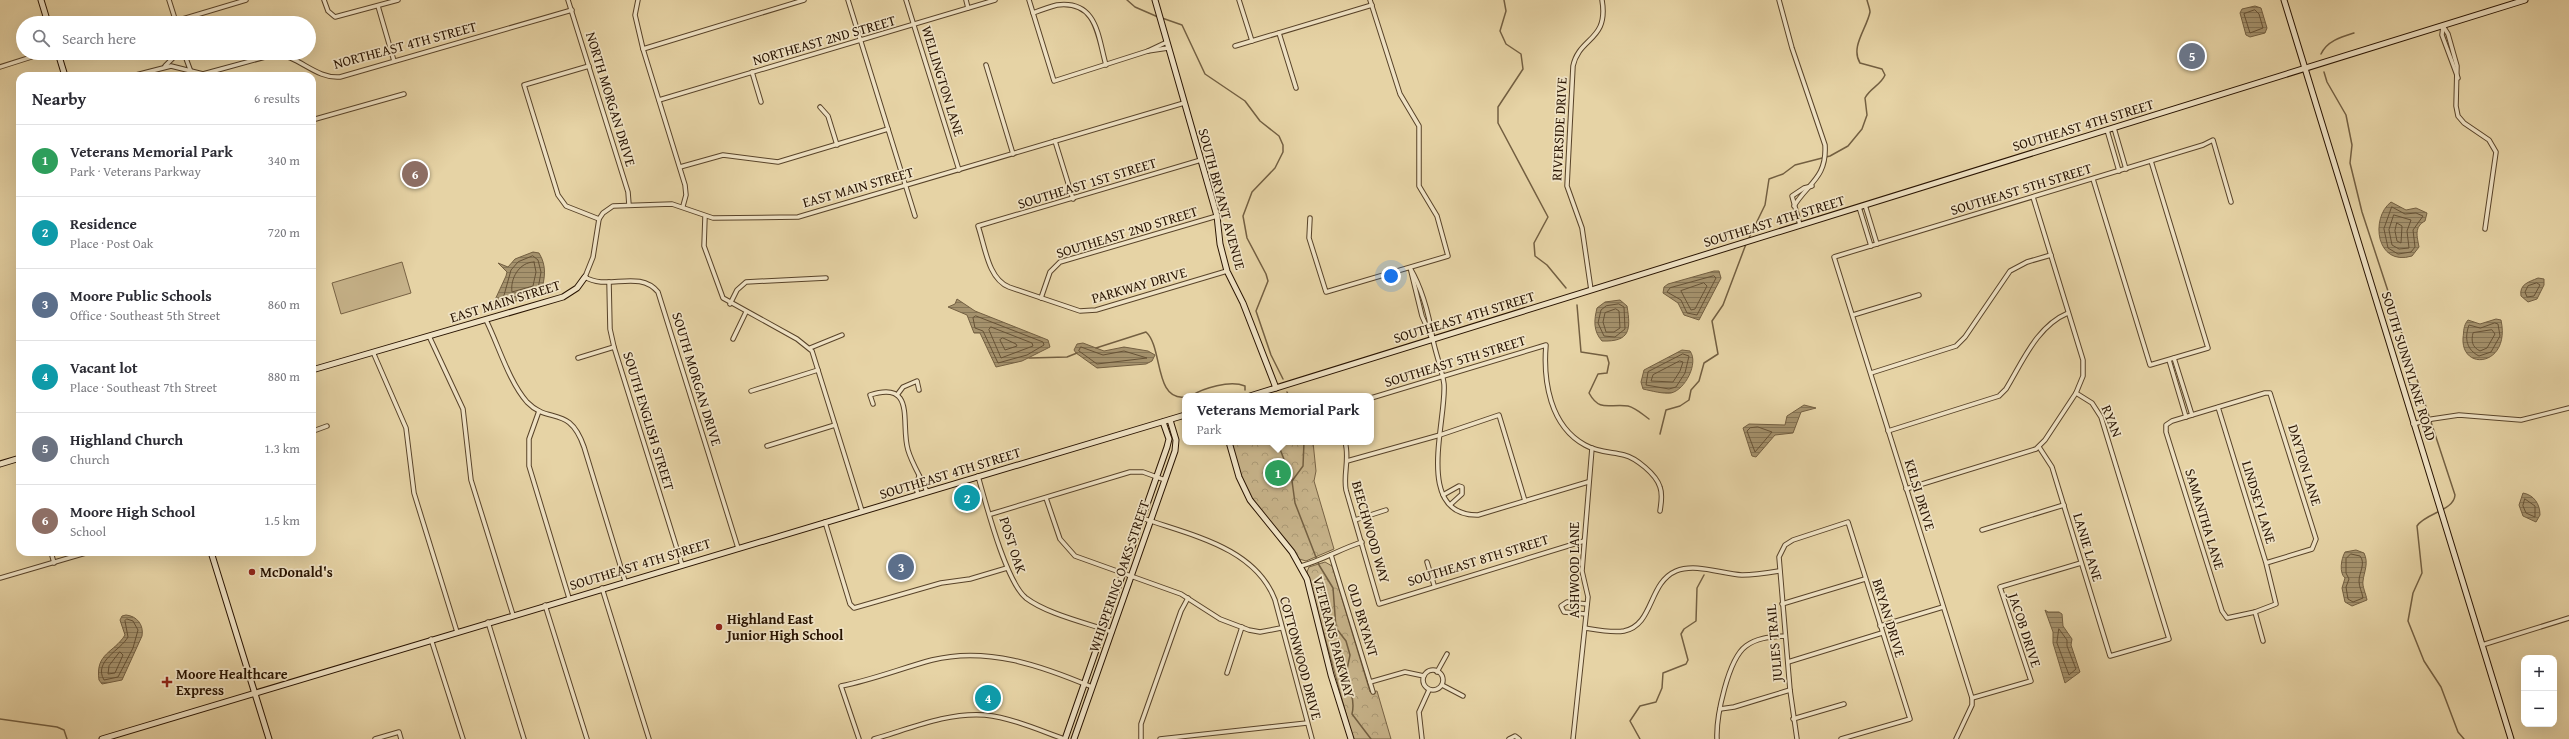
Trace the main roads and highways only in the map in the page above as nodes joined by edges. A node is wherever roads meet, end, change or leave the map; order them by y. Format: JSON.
{"nodes":[{"id":1,"x":41,"y":0,"type":"edge"},
{"id":2,"x":2284,"y":0,"type":"edge"},
{"id":3,"x":2525,"y":0,"type":"edge"},
{"id":4,"x":1155,"y":2,"type":"edge"},
{"id":5,"x":46,"y":16,"type":"edge"},
{"id":6,"x":60,"y":60,"type":"edge"},
{"id":7,"x":2305,"y":69,"type":"junction"},
{"id":8,"x":64,"y":72,"type":"edge"},
{"id":9,"x":585,"y":276,"type":"road end"},
{"id":10,"x":316,"y":369,"type":"edge"},
{"id":11,"x":1276,"y":388,"type":"junction"},
{"id":12,"x":1260,"y":393,"type":"edge"},
{"id":13,"x":1182,"y":416,"type":"edge"},
{"id":14,"x":1170,"y":420,"type":"junction"},
{"id":15,"x":1163,"y":422,"type":"junction"},
{"id":16,"x":1230,"y":445,"type":"edge"},
{"id":17,"x":16,"y":459,"type":"edge"},
{"id":18,"x":0,"y":464,"type":"edge"},
{"id":19,"x":212,"y":556,"type":"edge"},
{"id":20,"x":254,"y":692,"type":"junction"},
{"id":21,"x":102,"y":739,"type":"edge"},
{"id":22,"x":269,"y":739,"type":"edge"},
{"id":23,"x":1065,"y":739,"type":"edge"},
{"id":24,"x":1074,"y":739,"type":"edge"},
{"id":25,"x":1351,"y":739,"type":"edge"},
{"id":26,"x":2510,"y":739,"type":"edge"}],
"edges":[{"from":1,"to":5,"type":"main road"},
{"from":2,"to":7,"type":"main road","name":"SOUTH SUNNYLANE ROAD"},
{"from":3,"to":7,"type":"main road","name":"SOUTHEAST 4TH STREET"},
{"from":4,"to":11,"type":"main road","name":"SOUTH BRYANT AVENUE"},
{"from":6,"to":8,"type":"main road"},
{"from":7,"to":11,"type":"main road","name":"SOUTHEAST 4TH STREET"},
{"from":7,"to":26,"type":"main road","name":"SOUTH SUNNYLANE ROAD"},
{"from":9,"to":10,"type":"main road","name":"EAST MAIN STREET"},
{"from":11,"to":12,"type":"main road","name":"SOUTHEAST 4TH STREET"},
{"from":13,"to":14,"type":"main road","name":"SOUTHEAST 4TH STREET"},
{"from":14,"to":15,"type":"main road","name":"SOUTHEAST 4TH STREET"},
{"from":14,"to":24,"type":"main road","name":"WHISPERING OAKS STREET"},
{"from":15,"to":20,"type":"main road","name":"SOUTHEAST 4TH STREET"},
{"from":15,"to":23,"type":"main road","name":"WHISPERING OAKS STREET"},
{"from":16,"to":25,"type":"main road","name":"VETERANS PARKWAY"},
{"from":17,"to":18,"type":"main road"},
{"from":19,"to":20,"type":"main road"},
{"from":20,"to":21,"type":"main road","name":"SOUTHEAST 4TH STREET"},
{"from":20,"to":22,"type":"main road"}]}
